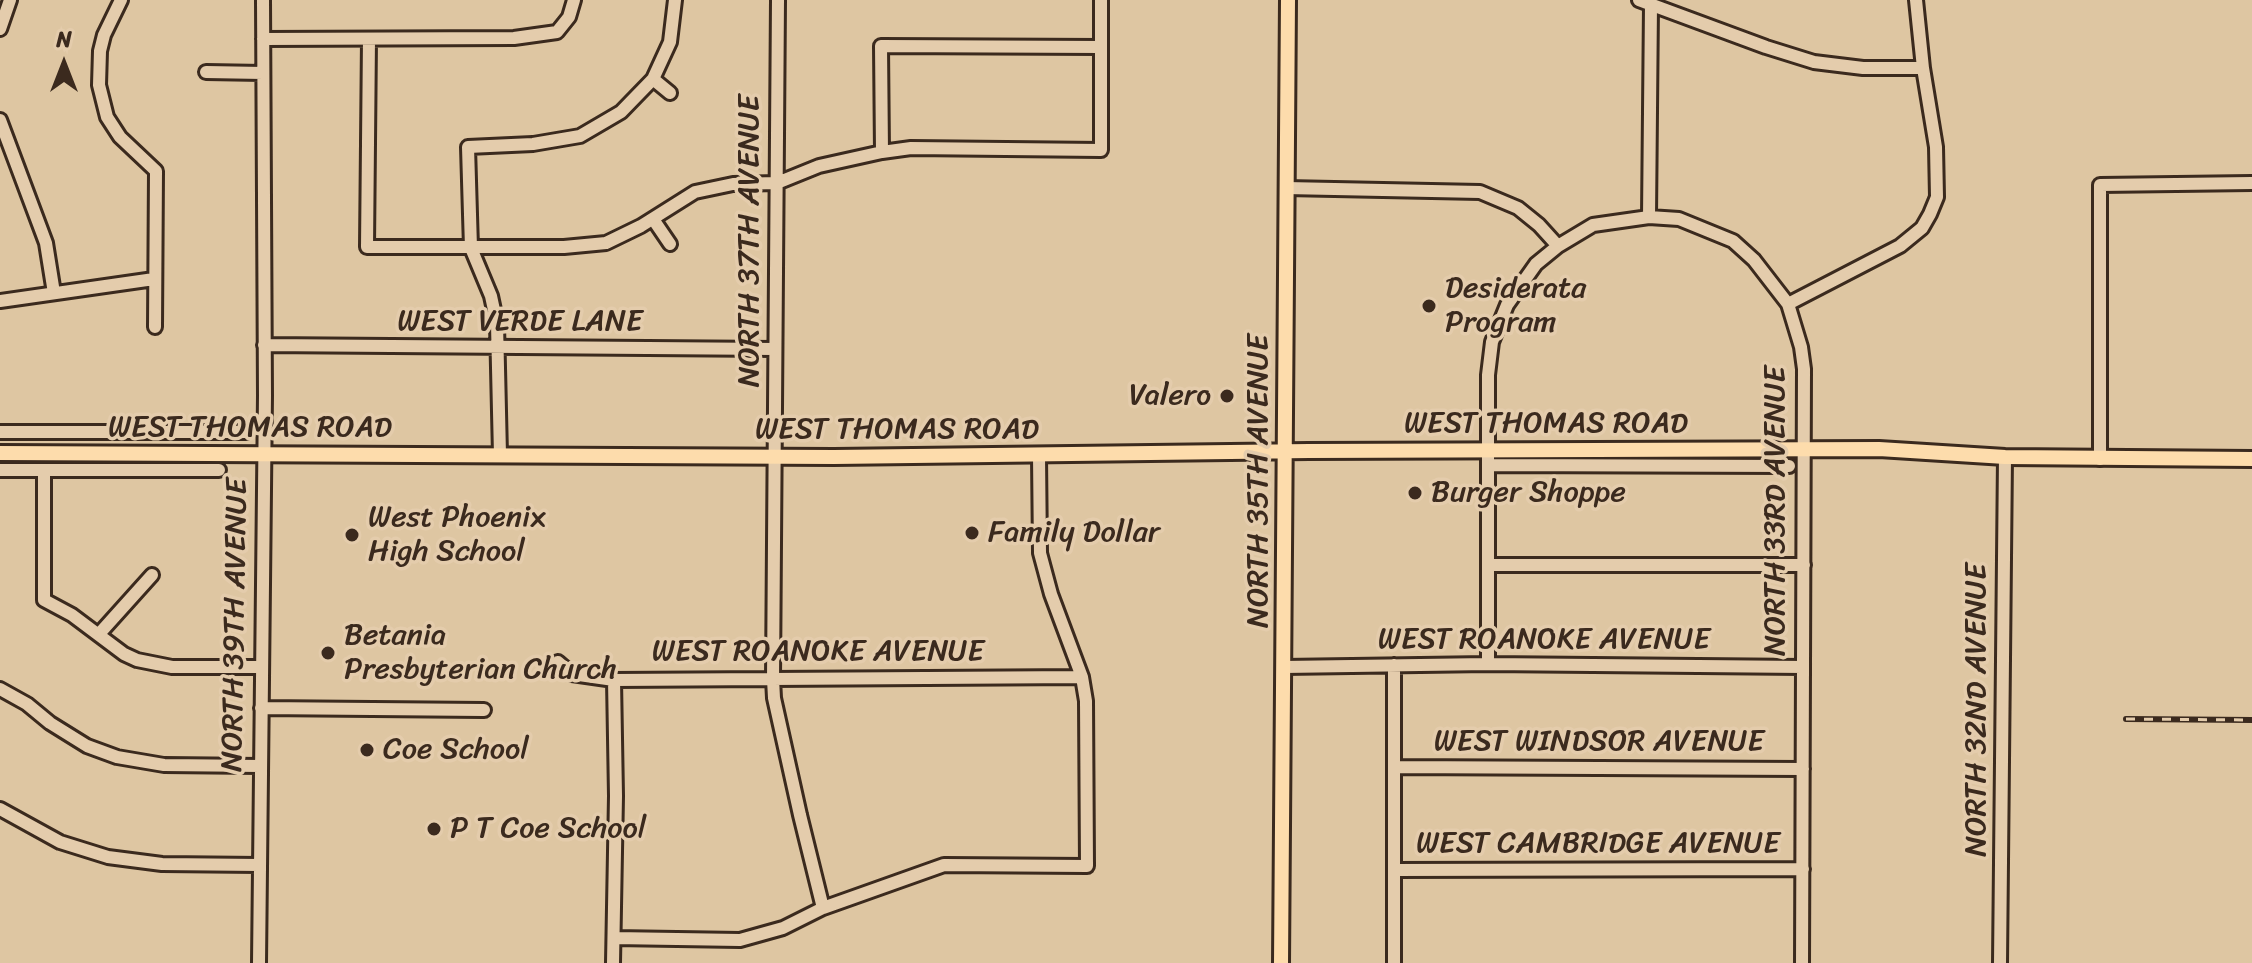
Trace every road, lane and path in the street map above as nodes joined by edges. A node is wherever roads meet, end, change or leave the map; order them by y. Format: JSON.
{"nodes":[{"id":1,"x":10,"y":0,"type":"edge"},
{"id":2,"x":121,"y":0,"type":"edge"},
{"id":3,"x":263,"y":0,"type":"edge"},
{"id":4,"x":574,"y":0,"type":"edge"},
{"id":5,"x":675,"y":0,"type":"edge"},
{"id":6,"x":778,"y":0,"type":"edge"},
{"id":7,"x":1101,"y":0,"type":"edge"},
{"id":8,"x":1288,"y":0,"type":"edge"},
{"id":9,"x":1916,"y":0,"type":"edge"},
{"id":10,"x":1645,"y":2,"type":"edge"},
{"id":11,"x":0,"y":29,"type":"edge"},
{"id":12,"x":263,"y":39,"type":"junction"},
{"id":13,"x":369,"y":39,"type":"junction"},
{"id":14,"x":1101,"y":47,"type":"junction"},
{"id":15,"x":1923,"y":68,"type":"junction"},
{"id":16,"x":206,"y":72,"type":"dead end"},
{"id":17,"x":263,"y":73,"type":"junction"},
{"id":18,"x":653,"y":79,"type":"junction"},
{"id":19,"x":670,"y":93,"type":"dead end"},
{"id":20,"x":0,"y":120,"type":"edge"},
{"id":21,"x":882,"y":152,"type":"junction"},
{"id":22,"x":777,"y":183,"type":"junction"},
{"id":23,"x":2252,"y":183,"type":"edge"},
{"id":24,"x":1286,"y":188,"type":"junction"},
{"id":25,"x":1649,"y":217,"type":"junction"},
{"id":26,"x":653,"y":219,"type":"junction"},
{"id":27,"x":670,"y":244,"type":"dead end"},
{"id":28,"x":1558,"y":246,"type":"junction"},
{"id":29,"x":471,"y":248,"type":"junction"},
{"id":30,"x":154,"y":279,"type":"junction"},
{"id":31,"x":54,"y":293,"type":"junction"},
{"id":32,"x":0,"y":301,"type":"edge"},
{"id":33,"x":1788,"y":304,"type":"junction"},
{"id":34,"x":155,"y":327,"type":"dead end"},
{"id":35,"x":264,"y":345,"type":"junction"},
{"id":36,"x":499,"y":347,"type":"junction"},
{"id":37,"x":775,"y":349,"type":"junction"},
{"id":38,"x":0,"y":432,"type":"edge"},
{"id":39,"x":246,"y":432,"type":"dead end"},
{"id":40,"x":29,"y":433,"type":"junction"},
{"id":41,"x":1767,"y":449,"type":"junction"},
{"id":42,"x":1804,"y":449,"type":"junction"},
{"id":43,"x":1285,"y":452,"type":"junction"},
{"id":44,"x":0,"y":453,"type":"edge"},
{"id":45,"x":28,"y":453,"type":"junction"},
{"id":46,"x":264,"y":454,"type":"junction"},
{"id":47,"x":500,"y":455,"type":"junction"},
{"id":48,"x":1039,"y":456,"type":"junction"},
{"id":49,"x":776,"y":457,"type":"junction"},
{"id":50,"x":2005,"y":457,"type":"junction"},
{"id":51,"x":1489,"y":458,"type":"junction"},
{"id":52,"x":2100,"y":459,"type":"junction"},
{"id":53,"x":2252,"y":459,"type":"edge"},
{"id":54,"x":1767,"y":466,"type":"junction"},
{"id":55,"x":1789,"y":466,"type":"dead end"},
{"id":56,"x":0,"y":470,"type":"edge"},
{"id":57,"x":44,"y":470,"type":"junction"},
{"id":58,"x":219,"y":470,"type":"dead end"},
{"id":59,"x":1488,"y":565,"type":"junction"},
{"id":60,"x":1804,"y":565,"type":"junction"},
{"id":61,"x":152,"y":575,"type":"dead end"},
{"id":62,"x":99,"y":634,"type":"junction"},
{"id":63,"x":558,"y":662,"type":"dead end"},
{"id":64,"x":1488,"y":664,"type":"junction"},
{"id":65,"x":1394,"y":665,"type":"junction"},
{"id":66,"x":261,"y":667,"type":"junction"},
{"id":67,"x":1284,"y":667,"type":"junction"},
{"id":68,"x":1803,"y":667,"type":"junction"},
{"id":69,"x":1082,"y":677,"type":"junction"},
{"id":70,"x":773,"y":679,"type":"junction"},
{"id":71,"x":614,"y":680,"type":"junction"},
{"id":72,"x":0,"y":690,"type":"edge"},
{"id":73,"x":261,"y":708,"type":"junction"},
{"id":74,"x":484,"y":710,"type":"dead end"},
{"id":75,"x":260,"y":766,"type":"junction"},
{"id":76,"x":1394,"y":767,"type":"junction"},
{"id":77,"x":1803,"y":769,"type":"junction"},
{"id":78,"x":0,"y":809,"type":"edge"},
{"id":79,"x":60,"y":842,"type":"junction"},
{"id":80,"x":55,"y":857,"type":"dead end"},
{"id":81,"x":259,"y":865,"type":"junction"},
{"id":82,"x":1803,"y":869,"type":"junction"},
{"id":83,"x":1394,"y":870,"type":"junction"},
{"id":84,"x":823,"y":908,"type":"junction"},
{"id":85,"x":614,"y":938,"type":"junction"},
{"id":86,"x":259,"y":963,"type":"edge"},
{"id":87,"x":613,"y":963,"type":"edge"},
{"id":88,"x":1281,"y":963,"type":"edge"},
{"id":89,"x":1394,"y":963,"type":"edge"},
{"id":90,"x":1802,"y":963,"type":"edge"},
{"id":91,"x":2000,"y":963,"type":"edge"}],
"edges":[{"from":1,"to":11,"type":"street"},
{"from":2,"to":30,"type":"street"},
{"from":3,"to":12,"type":"street","name":"NORTH 39TH AVENUE"},
{"from":4,"to":13,"type":"street"},
{"from":5,"to":18,"type":"street"},
{"from":6,"to":22,"type":"street","name":"NORTH 37TH AVENUE"},
{"from":7,"to":14,"type":"street"},
{"from":8,"to":24,"type":"main road","name":"NORTH 35TH AVENUE"},
{"from":9,"to":15,"type":"street"},
{"from":10,"to":15,"type":"street"},
{"from":10,"to":25,"type":"street"},
{"from":12,"to":13,"type":"street"},
{"from":12,"to":17,"type":"street","name":"NORTH 39TH AVENUE"},
{"from":13,"to":29,"type":"street"},
{"from":14,"to":21,"type":"street"},
{"from":14,"to":21,"type":"street"},
{"from":15,"to":33,"type":"street"},
{"from":16,"to":17,"type":"street"},
{"from":17,"to":35,"type":"street","name":"NORTH 39TH AVENUE"},
{"from":18,"to":19,"type":"street"},
{"from":18,"to":29,"type":"street"},
{"from":20,"to":31,"type":"street"},
{"from":21,"to":22,"type":"street"},
{"from":22,"to":26,"type":"street"},
{"from":22,"to":37,"type":"street","name":"NORTH 37TH AVENUE"},
{"from":23,"to":52,"type":"street"},
{"from":24,"to":28,"type":"street"},
{"from":24,"to":43,"type":"main road","name":"NORTH 35TH AVENUE"},
{"from":25,"to":28,"type":"street"},
{"from":25,"to":33,"type":"street"},
{"from":26,"to":27,"type":"street"},
{"from":26,"to":29,"type":"street"},
{"from":28,"to":51,"type":"street"},
{"from":29,"to":36,"type":"street"},
{"from":30,"to":31,"type":"street"},
{"from":30,"to":34,"type":"street"},
{"from":31,"to":32,"type":"street"},
{"from":33,"to":42,"type":"street","name":"NORTH 33RD AVENUE"},
{"from":35,"to":36,"type":"street","name":"WEST VERDE LANE"},
{"from":35,"to":46,"type":"street","name":"NORTH 39TH AVENUE"},
{"from":36,"to":37,"type":"street","name":"WEST VERDE LANE"},
{"from":36,"to":47,"type":"street"},
{"from":37,"to":49,"type":"street","name":"NORTH 37TH AVENUE"},
{"from":38,"to":40,"type":"street","name":"WEST THOMAS ROAD"},
{"from":39,"to":40,"type":"street","name":"WEST THOMAS ROAD"},
{"from":40,"to":45,"type":"street"},
{"from":41,"to":42,"type":"main road","name":"WEST THOMAS ROAD"},
{"from":41,"to":51,"type":"main road","name":"WEST THOMAS ROAD"},
{"from":41,"to":54,"type":"street"},
{"from":42,"to":50,"type":"main road","name":"WEST THOMAS ROAD"},
{"from":42,"to":60,"type":"street","name":"NORTH 33RD AVENUE"},
{"from":43,"to":48,"type":"main road","name":"WEST THOMAS ROAD"},
{"from":43,"to":51,"type":"main road","name":"WEST THOMAS ROAD"},
{"from":43,"to":67,"type":"main road","name":"NORTH 35TH AVENUE"},
{"from":44,"to":45,"type":"main road","name":"WEST THOMAS ROAD"},
{"from":45,"to":46,"type":"main road","name":"WEST THOMAS ROAD"},
{"from":46,"to":47,"type":"main road","name":"WEST THOMAS ROAD"},
{"from":46,"to":66,"type":"street","name":"NORTH 39TH AVENUE"},
{"from":47,"to":49,"type":"main road","name":"WEST THOMAS ROAD"},
{"from":48,"to":49,"type":"main road","name":"WEST THOMAS ROAD"},
{"from":48,"to":69,"type":"street"},
{"from":49,"to":70,"type":"street","name":"NORTH 37TH AVENUE"},
{"from":50,"to":52,"type":"main road","name":"WEST THOMAS ROAD"},
{"from":50,"to":91,"type":"street","name":"NORTH 32ND AVENUE"},
{"from":51,"to":54,"type":"street","name":"WEST THOMAS ROAD"},
{"from":51,"to":59,"type":"street"},
{"from":52,"to":53,"type":"main road","name":"WEST THOMAS ROAD"},
{"from":54,"to":55,"type":"street","name":"WEST THOMAS ROAD"},
{"from":56,"to":57,"type":"street","name":"WEST THOMAS ROAD"},
{"from":57,"to":58,"type":"street","name":"WEST THOMAS ROAD"},
{"from":57,"to":62,"type":"street"},
{"from":59,"to":60,"type":"street"},
{"from":59,"to":64,"type":"street"},
{"from":60,"to":68,"type":"street","name":"NORTH 33RD AVENUE"},
{"from":61,"to":62,"type":"street"},
{"from":62,"to":66,"type":"street"},
{"from":63,"to":71,"type":"street","name":"WEST ROANOKE AVENUE"},
{"from":64,"to":65,"type":"street","name":"WEST ROANOKE AVENUE"},
{"from":64,"to":68,"type":"street","name":"WEST ROANOKE AVENUE"},
{"from":65,"to":67,"type":"street","name":"WEST ROANOKE AVENUE"},
{"from":65,"to":76,"type":"street"},
{"from":66,"to":73,"type":"street","name":"NORTH 39TH AVENUE"},
{"from":67,"to":88,"type":"main road","name":"NORTH 35TH AVENUE"},
{"from":68,"to":77,"type":"street","name":"NORTH 33RD AVENUE"},
{"from":69,"to":70,"type":"street","name":"WEST ROANOKE AVENUE"},
{"from":69,"to":84,"type":"street"},
{"from":70,"to":71,"type":"street","name":"WEST ROANOKE AVENUE"},
{"from":70,"to":84,"type":"street","name":"NORTH 37TH AVENUE"},
{"from":71,"to":85,"type":"street"},
{"from":72,"to":75,"type":"street"},
{"from":73,"to":74,"type":"street"},
{"from":73,"to":75,"type":"street","name":"NORTH 39TH AVENUE"},
{"from":75,"to":81,"type":"street","name":"NORTH 39TH AVENUE"},
{"from":76,"to":77,"type":"street","name":"WEST WINDSOR AVENUE"},
{"from":76,"to":83,"type":"street"},
{"from":77,"to":82,"type":"street","name":"NORTH 33RD AVENUE"},
{"from":78,"to":79,"type":"street"},
{"from":79,"to":80,"type":"street"},
{"from":79,"to":81,"type":"street"},
{"from":81,"to":86,"type":"street","name":"NORTH 39TH AVENUE"},
{"from":82,"to":83,"type":"street","name":"WEST CAMBRIDGE AVENUE"},
{"from":82,"to":90,"type":"street","name":"NORTH 33RD AVENUE"},
{"from":83,"to":89,"type":"street"},
{"from":84,"to":85,"type":"street"},
{"from":85,"to":87,"type":"street"}]}
